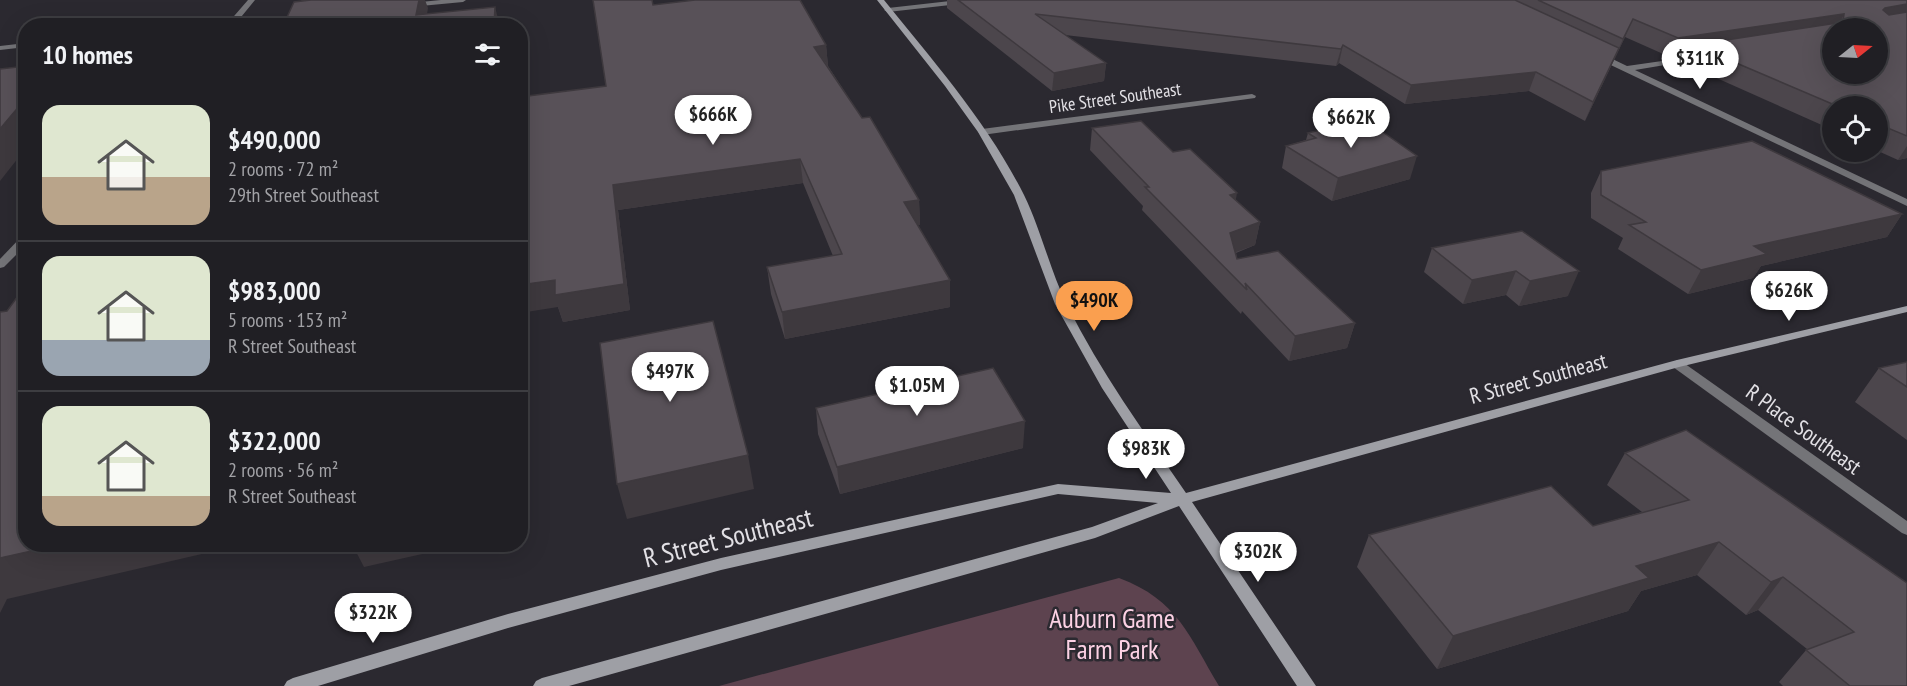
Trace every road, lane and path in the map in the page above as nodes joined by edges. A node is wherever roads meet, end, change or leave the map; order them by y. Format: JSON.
{"nodes":[{"id":1,"x":252,"y":0,"type":"edge"},
{"id":2,"x":463,"y":0,"type":"edge"},
{"id":3,"x":880,"y":0,"type":"edge"},
{"id":4,"x":977,"y":0,"type":"edge"},
{"id":5,"x":405,"y":6,"type":"edge"},
{"id":6,"x":888,"y":10,"type":"junction"},
{"id":7,"x":312,"y":16,"type":"edge"},
{"id":8,"x":235,"y":18,"type":"edge"},
{"id":9,"x":294,"y":18,"type":"edge"},
{"id":10,"x":18,"y":46,"type":"edge"},
{"id":11,"x":0,"y":48,"type":"edge"},
{"id":12,"x":1585,"y":50,"type":"edge"},
{"id":13,"x":1706,"y":56,"type":"edge"},
{"id":14,"x":1626,"y":69,"type":"junction"},
{"id":15,"x":1251,"y":96,"type":"dead end"},
{"id":16,"x":982,"y":132,"type":"junction"},
{"id":17,"x":1907,"y":203,"type":"edge"},
{"id":18,"x":18,"y":246,"type":"edge"},
{"id":19,"x":0,"y":265,"type":"edge"},
{"id":20,"x":1907,"y":309,"type":"edge"},
{"id":21,"x":1677,"y":364,"type":"junction"},
{"id":22,"x":1182,"y":499,"type":"junction"},
{"id":23,"x":1907,"y":529,"type":"edge"},
{"id":24,"x":293,"y":686,"type":"edge"},
{"id":25,"x":542,"y":686,"type":"edge"},
{"id":26,"x":1307,"y":686,"type":"edge"}],
"edges":[{"from":1,"to":8,"type":"street"},
{"from":2,"to":5,"type":"street"},
{"from":3,"to":6,"type":"street"},
{"from":4,"to":6,"type":"street"},
{"from":6,"to":16,"type":"street"},
{"from":7,"to":9,"type":"street"},
{"from":10,"to":11,"type":"street"},
{"from":12,"to":14,"type":"street"},
{"from":13,"to":14,"type":"street"},
{"from":14,"to":17,"type":"street"},
{"from":15,"to":16,"type":"street","name":"Pike Street Southeast"},
{"from":16,"to":22,"type":"street"},
{"from":18,"to":19,"type":"street"},
{"from":20,"to":21,"type":"street","name":"R Street Southeast"},
{"from":21,"to":22,"type":"street","name":"R Street Southeast"},
{"from":21,"to":23,"type":"street","name":"R Place Southeast"},
{"from":22,"to":24,"type":"street","name":"R Street Southeast"},
{"from":22,"to":25,"type":"street","name":"R Street Southeast"},
{"from":22,"to":26,"type":"street"}]}
